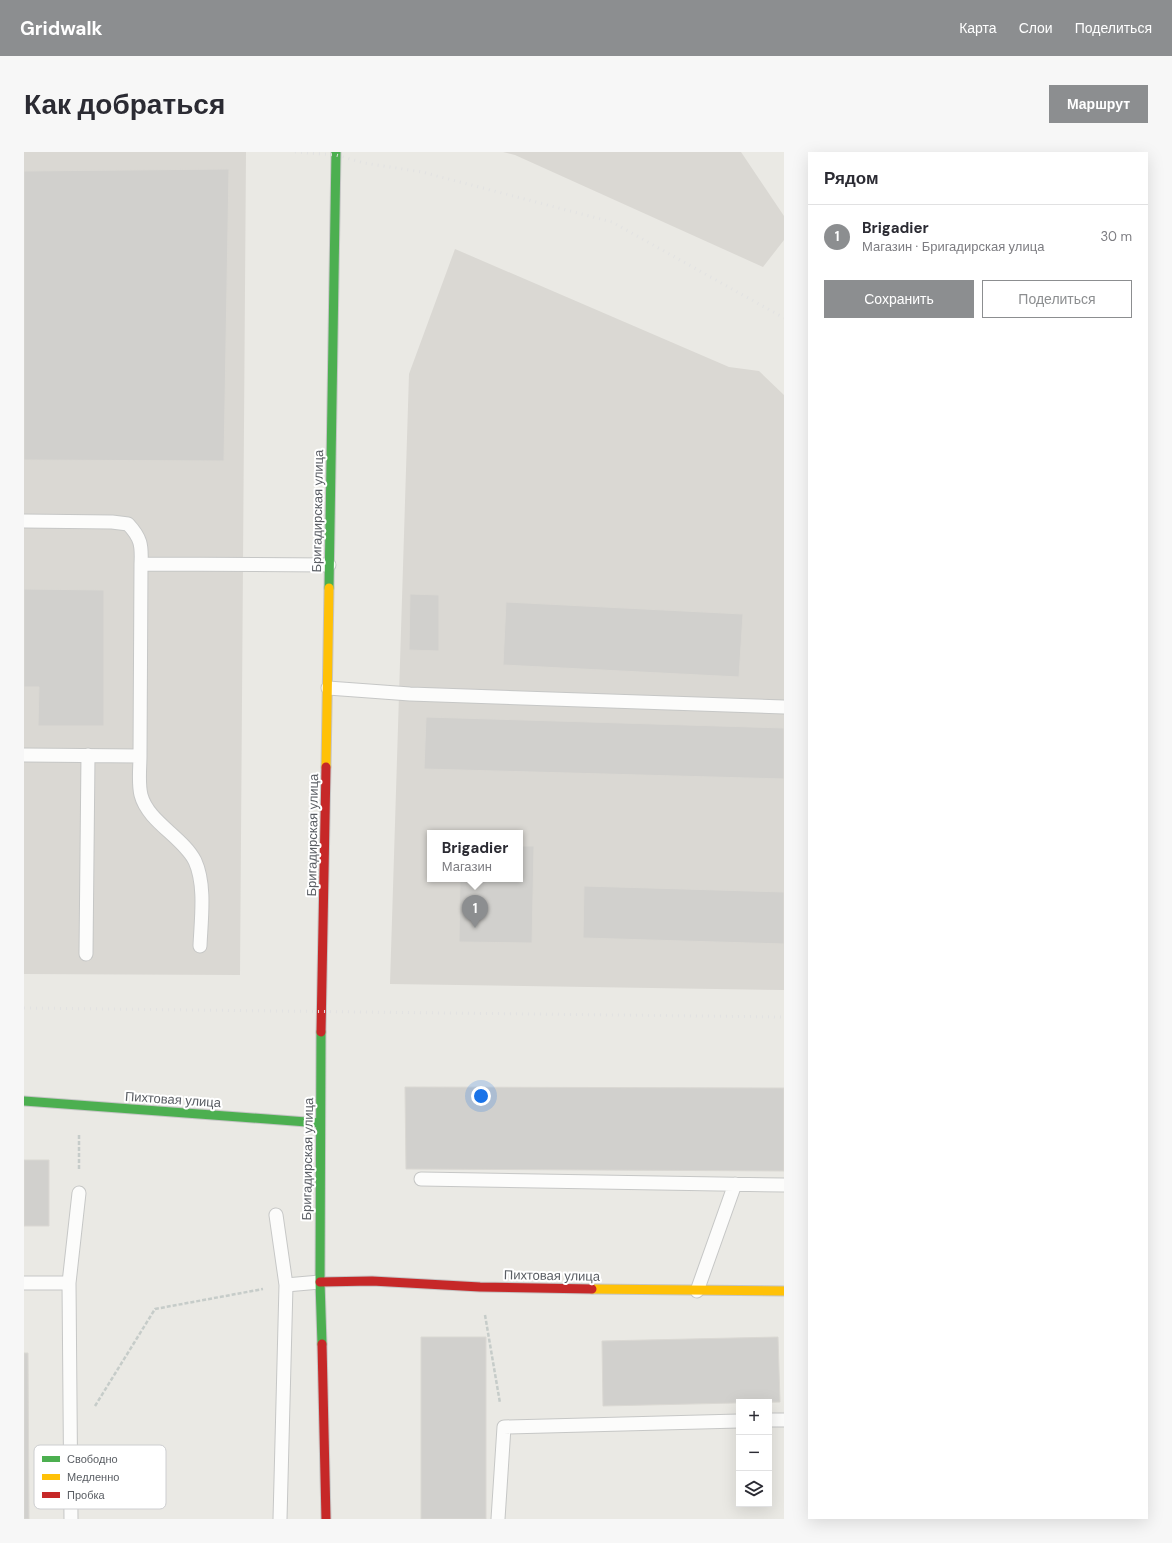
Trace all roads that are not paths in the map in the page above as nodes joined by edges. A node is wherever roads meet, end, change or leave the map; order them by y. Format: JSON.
{"nodes":[{"id":1,"x":336,"y":152,"type":"edge"},
{"id":2,"x":24,"y":521,"type":"edge"},
{"id":3,"x":141,"y":564,"type":"junction"},
{"id":4,"x":329,"y":565,"type":"junction"},
{"id":5,"x":328,"y":688,"type":"junction"},
{"id":6,"x":784,"y":707,"type":"edge"},
{"id":7,"x":24,"y":755,"type":"edge"},
{"id":8,"x":88,"y":755,"type":"junction"},
{"id":9,"x":140,"y":756,"type":"junction"},
{"id":10,"x":200,"y":946,"type":"dead end"},
{"id":11,"x":86,"y":954,"type":"dead end"},
{"id":12,"x":24,"y":1101,"type":"edge"},
{"id":13,"x":320,"y":1124,"type":"junction"},
{"id":14,"x":421,"y":1179,"type":"dead end"},
{"id":15,"x":735,"y":1184,"type":"junction"},
{"id":16,"x":784,"y":1185,"type":"edge"},
{"id":17,"x":79,"y":1193,"type":"road end"},
{"id":18,"x":276,"y":1215,"type":"dead end"},
{"id":19,"x":320,"y":1282,"type":"junction"},
{"id":20,"x":24,"y":1283,"type":"edge"},
{"id":21,"x":69,"y":1283,"type":"junction"},
{"id":22,"x":286,"y":1285,"type":"junction"},
{"id":23,"x":697,"y":1291,"type":"junction"},
{"id":24,"x":784,"y":1291,"type":"edge"},
{"id":25,"x":772,"y":1420,"type":"edge"},
{"id":26,"x":784,"y":1420,"type":"edge"},
{"id":27,"x":736,"y":1421,"type":"edge"},
{"id":28,"x":70,"y":1445,"type":"edge"},
{"id":29,"x":71,"y":1509,"type":"edge"},
{"id":30,"x":71,"y":1519,"type":"edge"},
{"id":31,"x":280,"y":1519,"type":"edge"},
{"id":32,"x":326,"y":1519,"type":"edge"},
{"id":33,"x":498,"y":1519,"type":"edge"}],
"edges":[{"from":1,"to":4,"type":"street","name":"Бригадирская улица"},
{"from":2,"to":3,"type":"lane"},
{"from":3,"to":4,"type":"lane"},
{"from":3,"to":9,"type":"lane"},
{"from":4,"to":5,"type":"street","name":"Бригадирская улица"},
{"from":5,"to":6,"type":"lane"},
{"from":5,"to":13,"type":"street","name":"Бригадирская улица"},
{"from":7,"to":8,"type":"lane"},
{"from":8,"to":9,"type":"lane"},
{"from":8,"to":11,"type":"lane"},
{"from":9,"to":10,"type":"lane"},
{"from":12,"to":13,"type":"street","name":"Пихтовая улица"},
{"from":13,"to":19,"type":"street","name":"Бригадирская улица"},
{"from":14,"to":15,"type":"lane"},
{"from":15,"to":16,"type":"lane"},
{"from":15,"to":23,"type":"lane"},
{"from":17,"to":21,"type":"lane"},
{"from":18,"to":22,"type":"lane"},
{"from":19,"to":22,"type":"lane"},
{"from":19,"to":23,"type":"street","name":"Пихтовая улица"},
{"from":19,"to":32,"type":"street","name":"Бригадирская улица"},
{"from":20,"to":21,"type":"lane"},
{"from":21,"to":28,"type":"lane"},
{"from":22,"to":31,"type":"lane"},
{"from":23,"to":24,"type":"street","name":"Пихтовая улица"},
{"from":25,"to":26,"type":"lane"},
{"from":27,"to":33,"type":"lane"},
{"from":29,"to":30,"type":"lane"}]}
